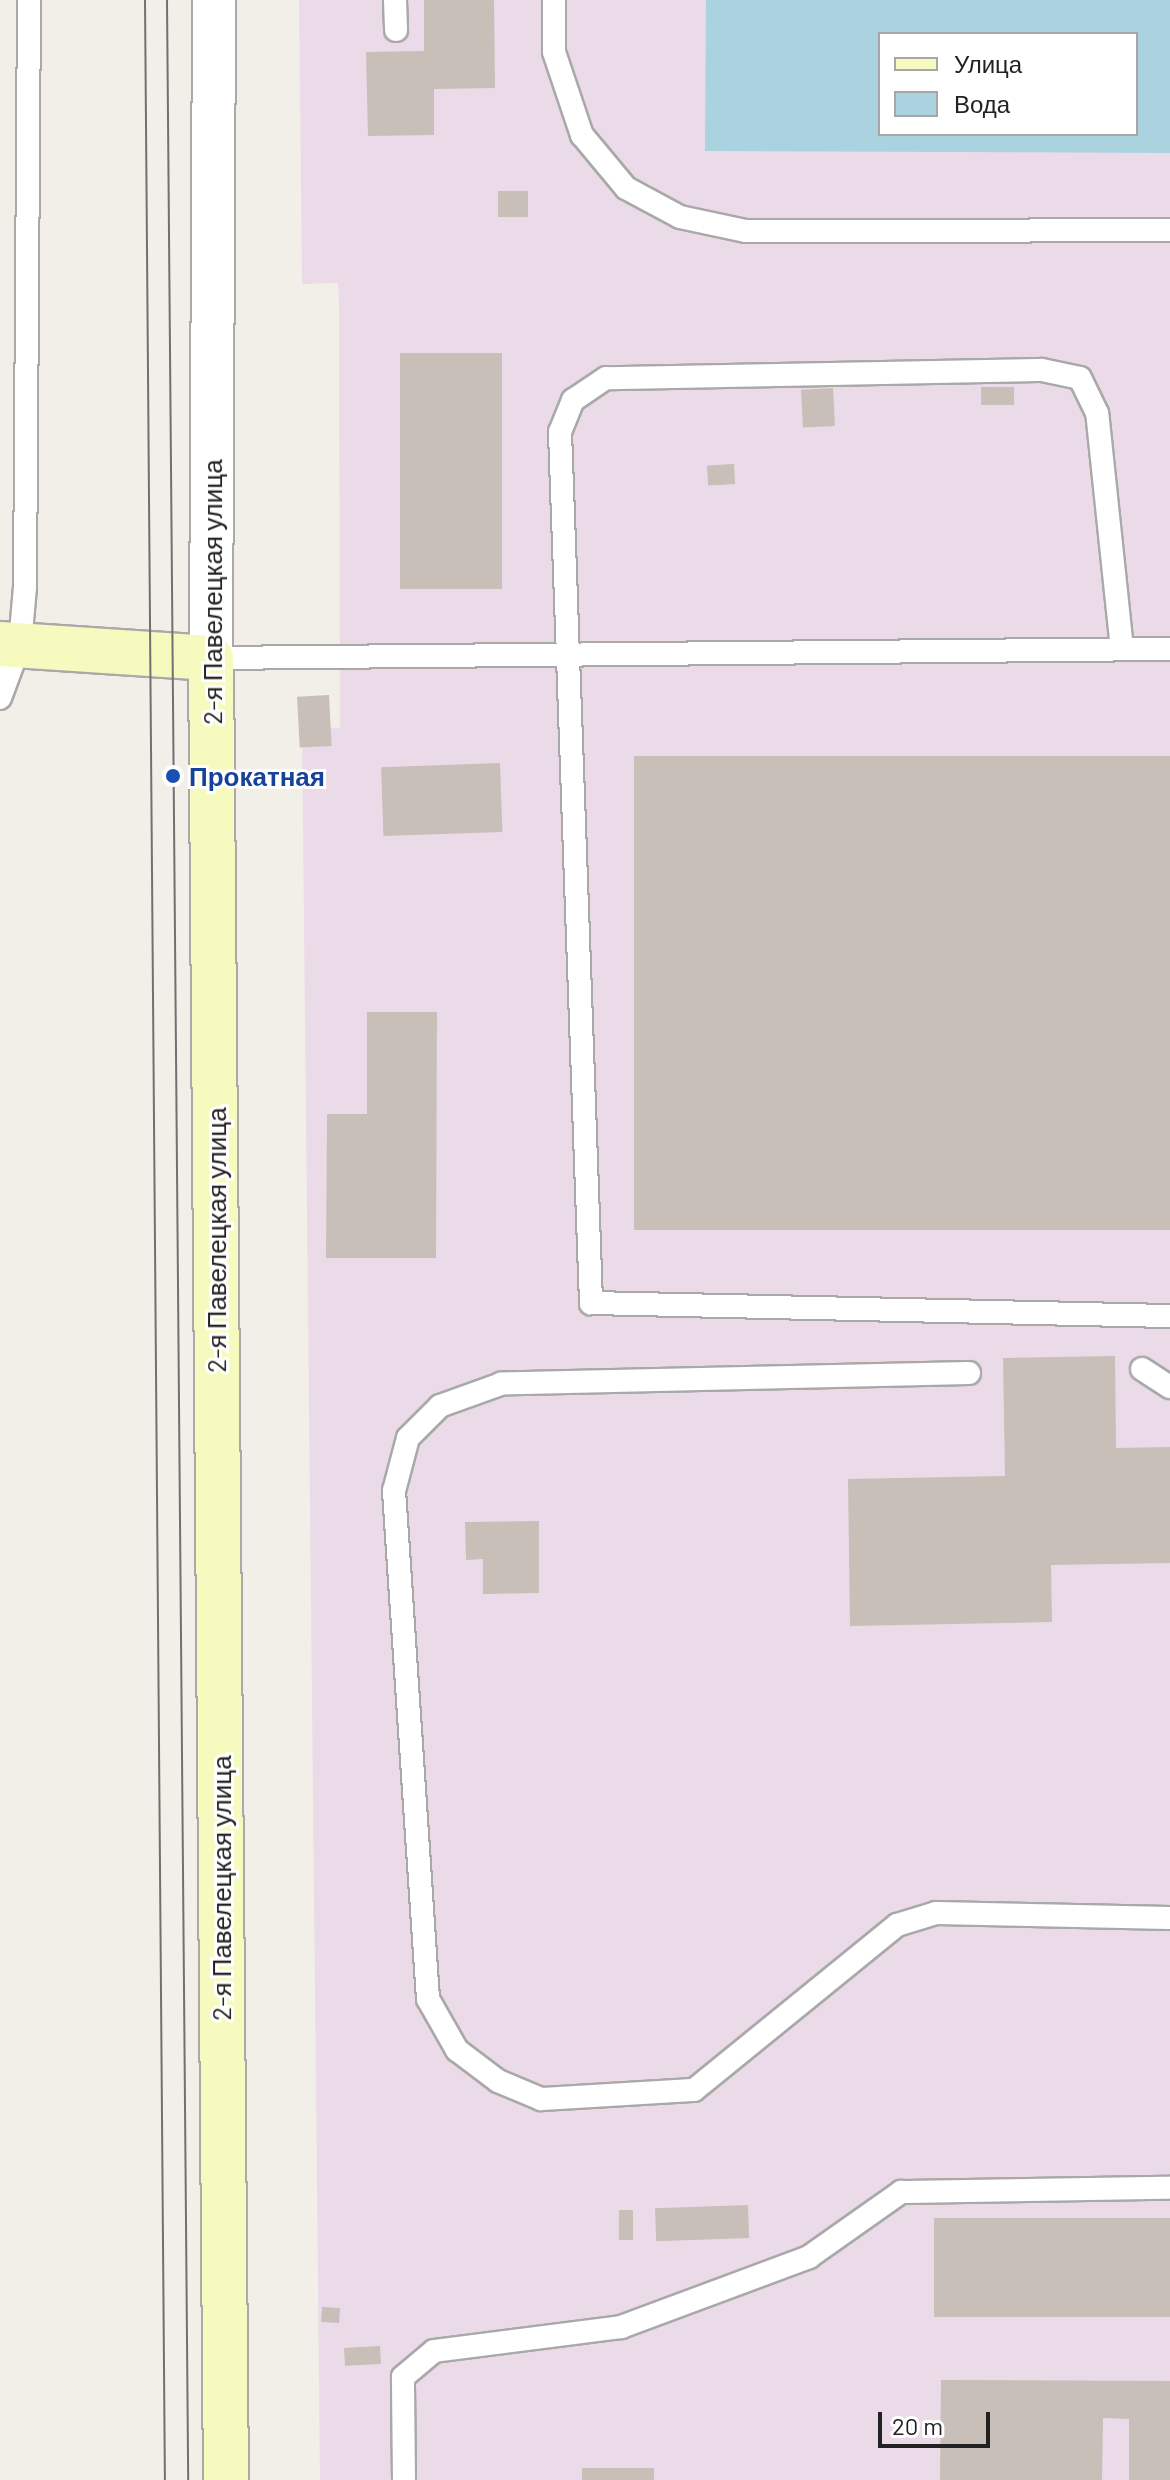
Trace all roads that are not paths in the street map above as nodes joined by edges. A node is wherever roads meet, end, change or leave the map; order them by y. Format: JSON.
{"nodes":[{"id":1,"x":29,"y":0,"type":"edge"},
{"id":2,"x":214,"y":0,"type":"edge"},
{"id":3,"x":395,"y":0,"type":"edge"},
{"id":4,"x":554,"y":0,"type":"edge"},
{"id":5,"x":396,"y":30,"type":"dead end"},
{"id":6,"x":1170,"y":230,"type":"edge"},
{"id":7,"x":10,"y":644,"type":"edge"},
{"id":8,"x":1122,"y":649,"type":"junction"},
{"id":9,"x":1170,"y":649,"type":"edge"},
{"id":10,"x":565,"y":656,"type":"junction"},
{"id":11,"x":211,"y":658,"type":"junction"},
{"id":12,"x":0,"y":698,"type":"edge"},
{"id":13,"x":1170,"y":1316,"type":"edge"},
{"id":14,"x":1142,"y":1369,"type":"dead end"},
{"id":15,"x":969,"y":1373,"type":"dead end"},
{"id":16,"x":1170,"y":1387,"type":"edge"},
{"id":17,"x":1170,"y":1918,"type":"edge"},
{"id":18,"x":1170,"y":2188,"type":"edge"},
{"id":19,"x":226,"y":2480,"type":"edge"},
{"id":20,"x":404,"y":2480,"type":"edge"}],
"edges":[{"from":1,"to":7,"type":"lane"},
{"from":2,"to":11,"type":"street","name":"2-я Павелецкая улица"},
{"from":3,"to":5,"type":"lane"},
{"from":4,"to":6,"type":"lane"},
{"from":7,"to":11,"type":"main road"},
{"from":7,"to":12,"type":"lane"},
{"from":8,"to":9,"type":"lane"},
{"from":8,"to":10,"type":"lane"},
{"from":8,"to":10,"type":"lane"},
{"from":10,"to":11,"type":"lane"},
{"from":10,"to":13,"type":"lane"},
{"from":11,"to":19,"type":"main road","name":"2-я Павелецкая улица"},
{"from":14,"to":16,"type":"lane"},
{"from":15,"to":17,"type":"lane"},
{"from":18,"to":20,"type":"lane"}]}
